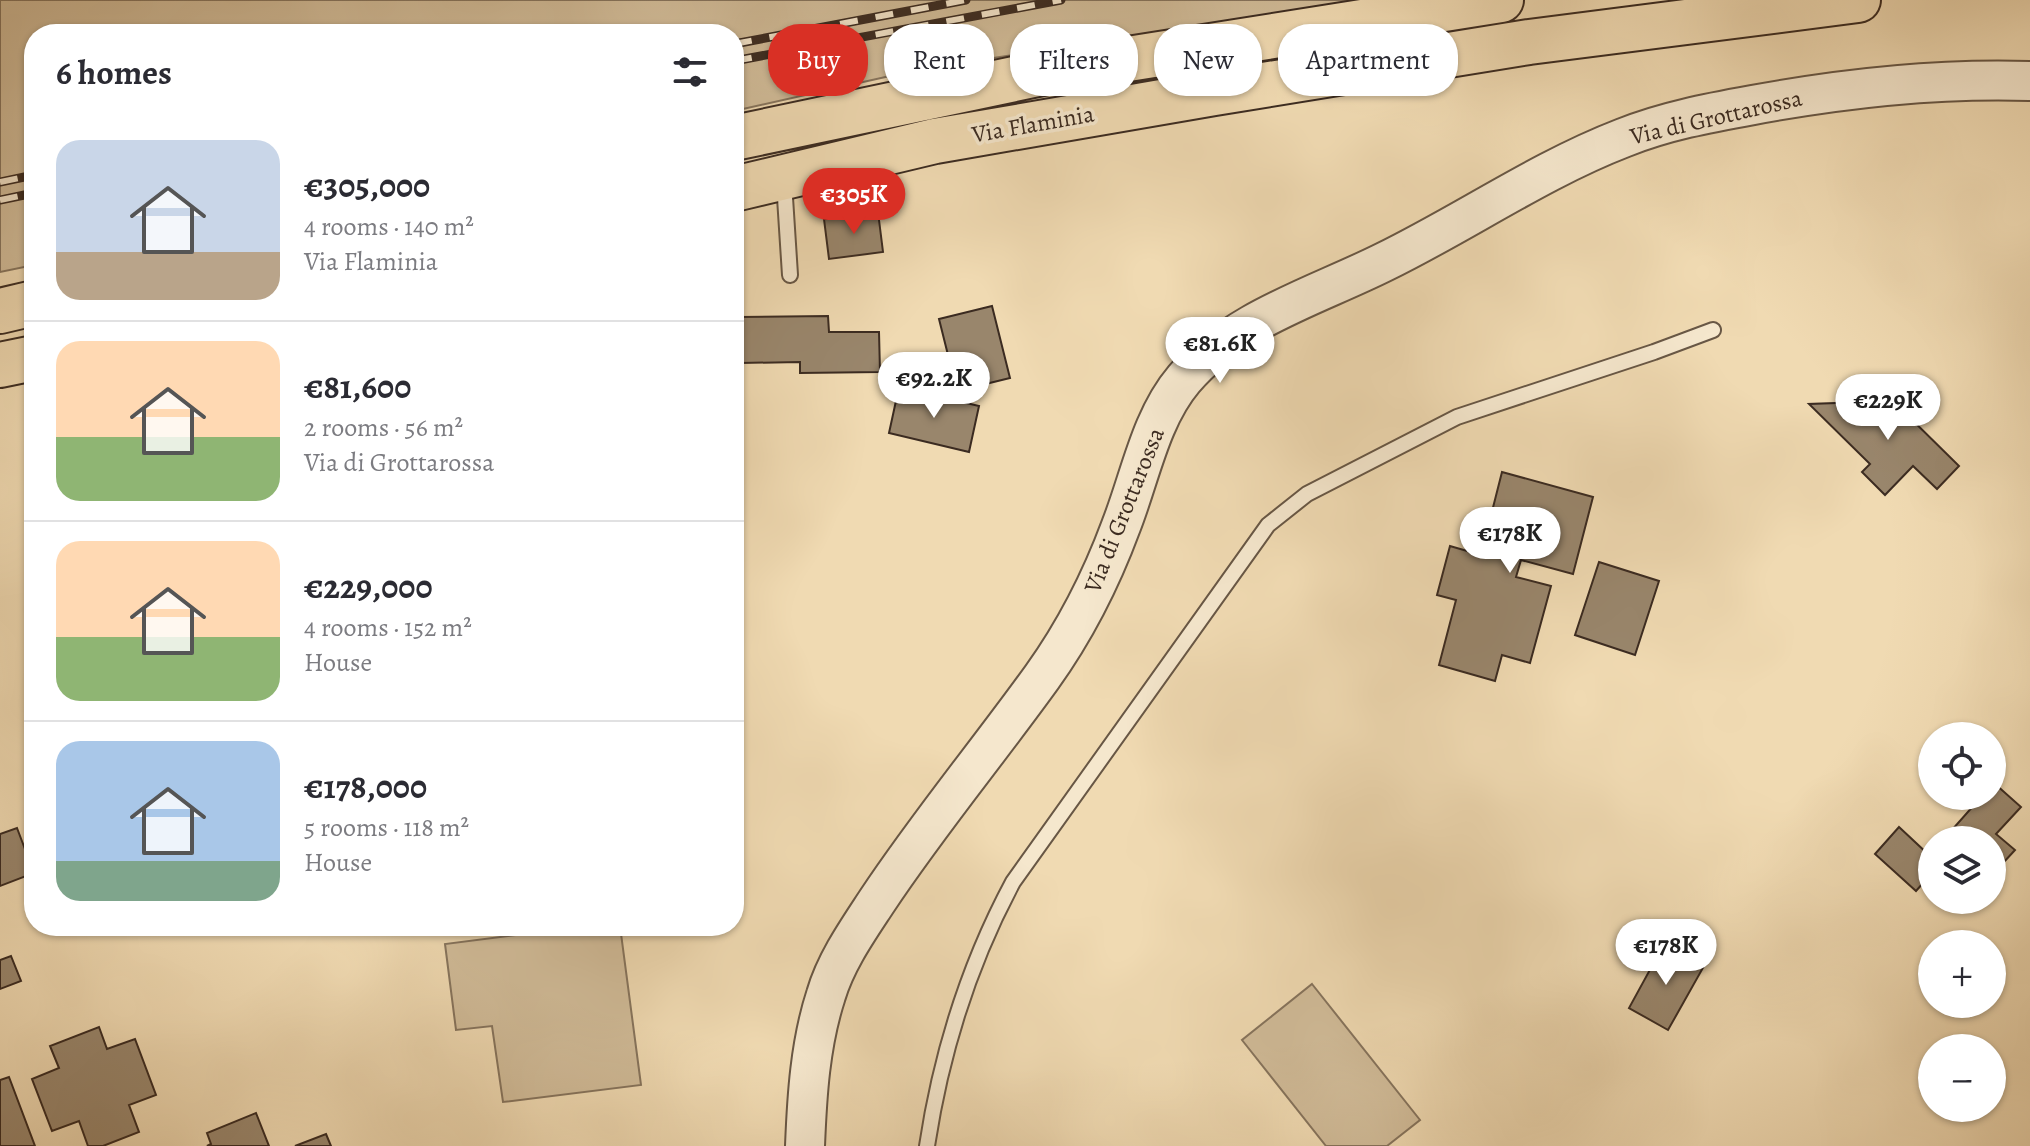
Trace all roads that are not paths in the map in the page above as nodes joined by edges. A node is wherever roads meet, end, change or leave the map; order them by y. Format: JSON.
{"nodes":[{"id":1,"x":1501,"y":0,"type":"edge"},
{"id":2,"x":1858,"y":0,"type":"edge"},
{"id":3,"x":2030,"y":81,"type":"edge"},
{"id":4,"x":744,"y":136,"type":"edge"},
{"id":5,"x":784,"y":178,"type":"junction"},
{"id":6,"x":744,"y":187,"type":"edge"},
{"id":7,"x":790,"y":275,"type":"dead end"},
{"id":8,"x":24,"y":305,"type":"edge"},
{"id":9,"x":0,"y":311,"type":"edge"},
{"id":10,"x":1713,"y":330,"type":"dead end"},
{"id":11,"x":24,"y":360,"type":"edge"},
{"id":12,"x":0,"y":365,"type":"edge"},
{"id":13,"x":805,"y":1146,"type":"edge"},
{"id":14,"x":927,"y":1146,"type":"edge"}],
"edges":[{"from":1,"to":4,"type":"highway","name":"Via Flaminia"},
{"from":2,"to":5,"type":"highway","name":"Via Flaminia"},
{"from":3,"to":13,"type":"street","name":"Via di Grottarossa"},
{"from":5,"to":6,"type":"highway","name":"Via Flaminia"},
{"from":5,"to":7,"type":"lane"},
{"from":8,"to":9,"type":"highway"},
{"from":10,"to":14,"type":"lane"},
{"from":11,"to":12,"type":"highway"}]}
